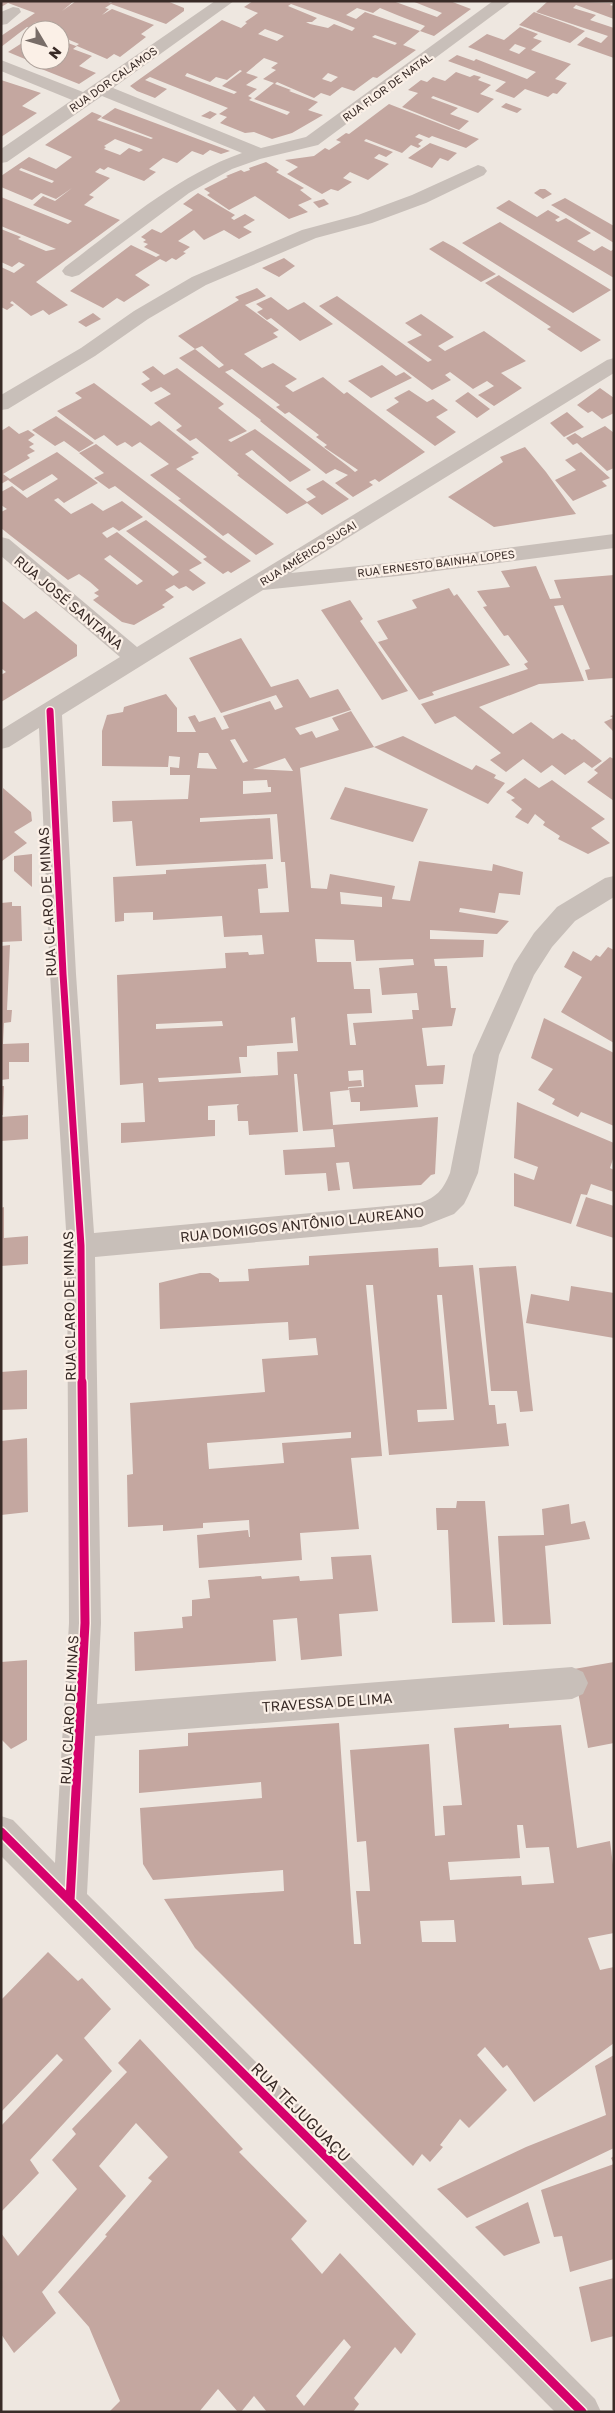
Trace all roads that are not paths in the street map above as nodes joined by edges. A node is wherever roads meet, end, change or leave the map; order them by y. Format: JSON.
{"nodes":[{"id":1,"x":196,"y":1,"type":"edge"},
{"id":2,"x":504,"y":1,"type":"edge"},
{"id":3,"x":221,"y":5,"type":"edge"},
{"id":4,"x":1,"y":65,"type":"edge"},
{"id":5,"x":99,"y":88,"type":"junction"},
{"id":6,"x":84,"y":99,"type":"junction"},
{"id":7,"x":260,"y":154,"type":"junction"},
{"id":8,"x":1,"y":158,"type":"edge"},
{"id":9,"x":478,"y":171,"type":"dead end"},
{"id":10,"x":72,"y":271,"type":"dead end"},
{"id":11,"x":614,"y":364,"type":"edge"},
{"id":12,"x":1,"y":404,"type":"edge"},
{"id":13,"x":614,"y":541,"type":"edge"},
{"id":14,"x":1,"y":544,"type":"edge"},
{"id":15,"x":258,"y":583,"type":"junction"},
{"id":16,"x":136,"y":659,"type":"junction"},
{"id":17,"x":50,"y":711,"type":"junction"},
{"id":18,"x":1,"y":741,"type":"edge"},
{"id":19,"x":614,"y":885,"type":"edge"},
{"id":20,"x":81,"y":1246,"type":"junction"},
{"id":21,"x":572,"y":1683,"type":"dead end"},
{"id":22,"x":82,"y":1721,"type":"junction"},
{"id":23,"x":1,"y":1832,"type":"edge"},
{"id":24,"x":70,"y":1901,"type":"junction"},
{"id":25,"x":582,"y":2412,"type":"edge"}],
"edges":[{"from":1,"to":3,"type":"street"},
{"from":2,"to":7,"type":"street","name":"RUA FLOR DE NATAL"},
{"from":3,"to":5,"type":"street","name":"RUA DOR CALAMOS"},
{"from":4,"to":6,"type":"street"},
{"from":5,"to":6,"type":"street","name":"RUA DOR CALAMOS"},
{"from":5,"to":7,"type":"street"},
{"from":6,"to":8,"type":"street","name":"RUA DOR CALAMOS"},
{"from":7,"to":10,"type":"street","name":"RUA FLOR DE NATAL"},
{"from":9,"to":12,"type":"street"},
{"from":11,"to":15,"type":"street","name":"RUA AMÉRICO SUGAI"},
{"from":13,"to":15,"type":"street","name":"RUA ERNESTO BAINHA LOPES"},
{"from":14,"to":16,"type":"street","name":"RUA JOSÉ SANTANA"},
{"from":15,"to":16,"type":"street","name":"RUA AMÉRICO SUGAI"},
{"from":16,"to":17,"type":"street","name":"RUA AMÉRICO SUGAI"},
{"from":17,"to":18,"type":"street","name":"RUA AMÉRICO SUGAI"},
{"from":17,"to":20,"type":"street","name":"RUA CLARO DE MINAS"},
{"from":19,"to":20,"type":"street","name":"RUA DOMIGOS ANTÔNIO LAUREANO"},
{"from":20,"to":22,"type":"street","name":"RUA CLARO DE MINAS"},
{"from":21,"to":22,"type":"street","name":"TRAVESSA DE LIMA"},
{"from":22,"to":24,"type":"street","name":"RUA CLARO DE MINAS"},
{"from":23,"to":24,"type":"street","name":"RUA TEJUGUAÇU"},
{"from":24,"to":25,"type":"street","name":"RUA TEJUGUAÇU"}]}
